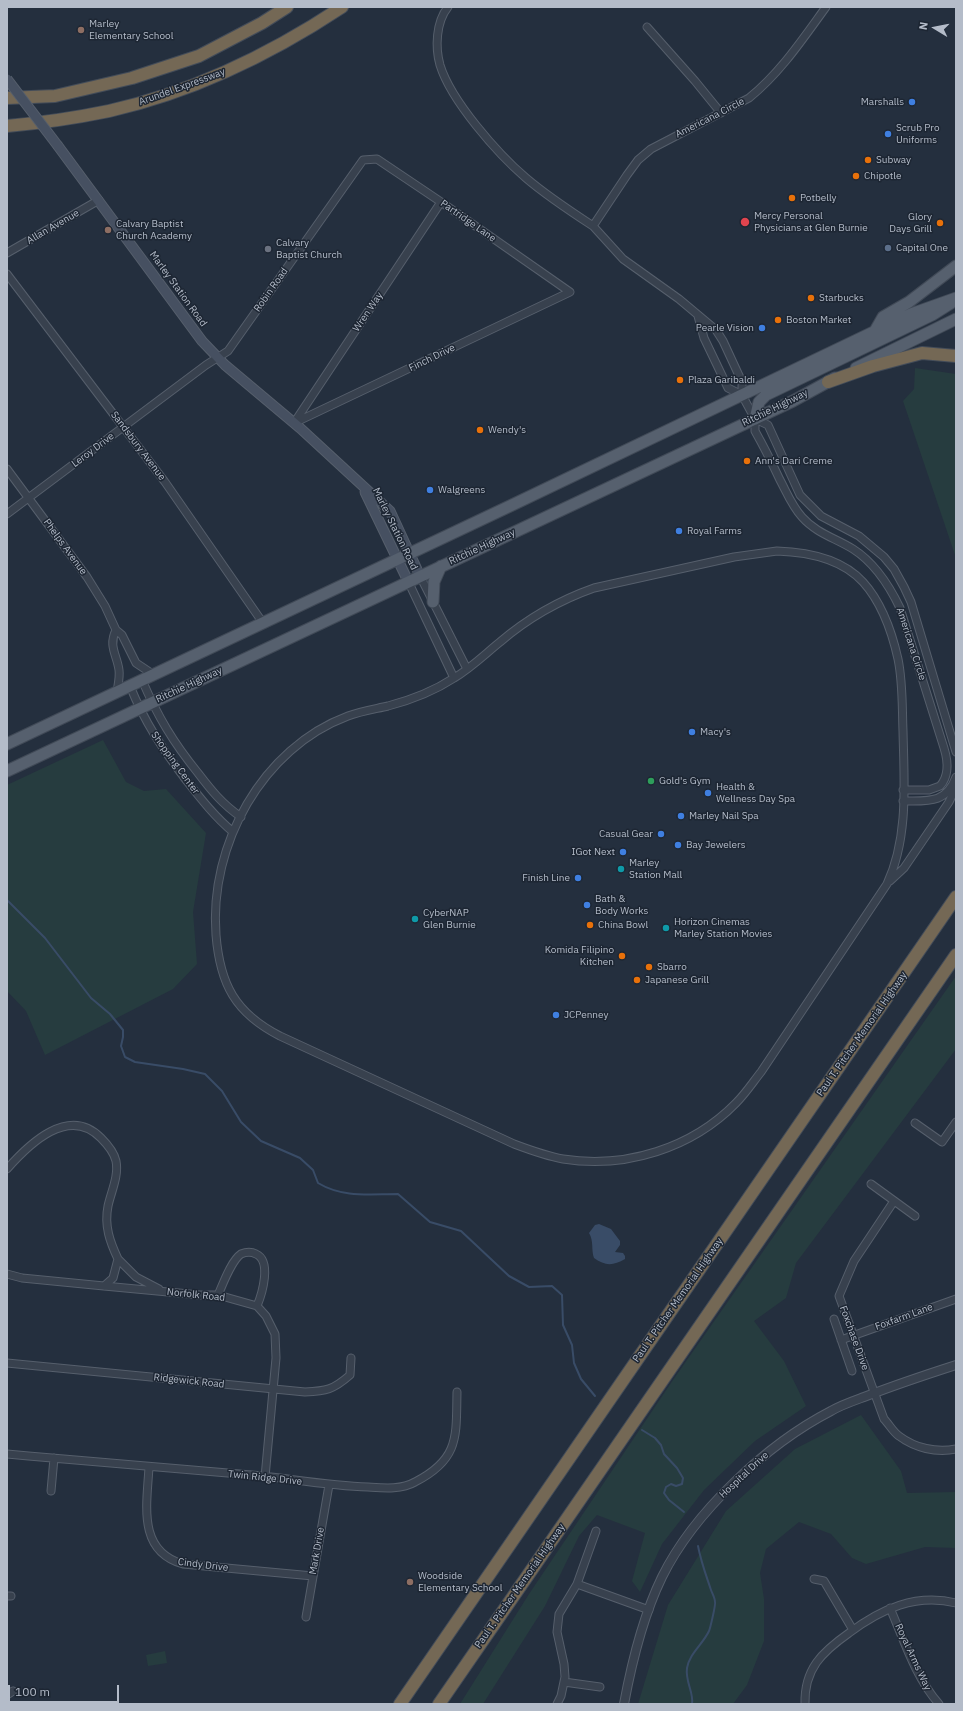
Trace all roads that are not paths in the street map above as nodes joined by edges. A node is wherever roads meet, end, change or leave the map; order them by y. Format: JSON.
{"nodes":[{"id":1,"x":288,"y":7,"type":"edge"},
{"id":2,"x":342,"y":7,"type":"edge"},
{"id":3,"x":448,"y":7,"type":"edge"},
{"id":4,"x":826,"y":7,"type":"edge"},
{"id":5,"x":647,"y":27,"type":"dead end"},
{"id":6,"x":7,"y":78,"type":"edge"},
{"id":7,"x":7,"y":98,"type":"edge"},
{"id":8,"x":721,"y":113,"type":"junction"},
{"id":9,"x":7,"y":126,"type":"edge"},
{"id":10,"x":363,"y":160,"type":"joint"},
{"id":11,"x":99,"y":200,"type":"junction"},
{"id":12,"x":441,"y":202,"type":"junction"},
{"id":13,"x":593,"y":226,"type":"junction"},
{"id":14,"x":7,"y":253,"type":"edge"},
{"id":15,"x":956,"y":266,"type":"edge"},
{"id":16,"x":7,"y":274,"type":"edge"},
{"id":17,"x":570,"y":292,"type":"joint"},
{"id":18,"x":956,"y":299,"type":"edge"},
{"id":19,"x":698,"y":316,"type":"junction"},
{"id":20,"x":956,"y":319,"type":"edge"},
{"id":21,"x":875,"y":331,"type":"junction"},
{"id":22,"x":956,"y":356,"type":"edge"},
{"id":23,"x":218,"y":358,"type":"junction"},
{"id":24,"x":828,"y":382,"type":"junction"},
{"id":25,"x":742,"y":395,"type":"junction"},
{"id":26,"x":755,"y":419,"type":"junction"},
{"id":27,"x":294,"y":423,"type":"junction"},
{"id":28,"x":123,"y":428,"type":"junction"},
{"id":29,"x":7,"y":469,"type":"edge"},
{"id":30,"x":362,"y":486,"type":"junction"},
{"id":31,"x":29,"y":498,"type":"junction"},
{"id":32,"x":7,"y":514,"type":"edge"},
{"id":33,"x":410,"y":553,"type":"junction"},
{"id":34,"x":398,"y":559,"type":"junction"},
{"id":35,"x":441,"y":566,"type":"junction"},
{"id":36,"x":420,"y":576,"type":"junction"},
{"id":37,"x":408,"y":582,"type":"junction"},
{"id":38,"x":433,"y":602,"type":"junction"},
{"id":39,"x":263,"y":623,"type":"junction"},
{"id":40,"x":116,"y":630,"type":"junction"},
{"id":41,"x":468,"y":669,"type":"junction"},
{"id":42,"x":154,"y":675,"type":"junction"},
{"id":43,"x":454,"y":678,"type":"junction"},
{"id":44,"x":142,"y":680,"type":"junction"},
{"id":45,"x":130,"y":686,"type":"junction"},
{"id":46,"x":117,"y":692,"type":"junction"},
{"id":47,"x":152,"y":702,"type":"junction"},
{"id":48,"x":139,"y":709,"type":"junction"},
{"id":49,"x":7,"y":744,"type":"edge"},
{"id":50,"x":956,"y":752,"type":"edge"},
{"id":51,"x":7,"y":771,"type":"edge"},
{"id":52,"x":956,"y":777,"type":"edge"},
{"id":53,"x":956,"y":787,"type":"edge"},
{"id":54,"x":903,"y":790,"type":"junction"},
{"id":55,"x":903,"y":801,"type":"junction"},
{"id":56,"x":241,"y":817,"type":"junction"},
{"id":57,"x":233,"y":832,"type":"junction"},
{"id":58,"x":887,"y":884,"type":"junction"},
{"id":59,"x":956,"y":897,"type":"edge"},
{"id":60,"x":956,"y":955,"type":"edge"},
{"id":61,"x":956,"y":1122,"type":"edge"},
{"id":62,"x":915,"y":1123,"type":"dead end"},
{"id":63,"x":7,"y":1169,"type":"edge"},
{"id":64,"x":871,"y":1184,"type":"dead end"},
{"id":65,"x":894,"y":1201,"type":"junction"},
{"id":66,"x":915,"y":1216,"type":"dead end"},
{"id":67,"x":118,"y":1259,"type":"junction"},
{"id":68,"x":7,"y":1274,"type":"edge"},
{"id":69,"x":104,"y":1286,"type":"junction"},
{"id":70,"x":163,"y":1291,"type":"junction"},
{"id":71,"x":218,"y":1295,"type":"junction"},
{"id":72,"x":956,"y":1299,"type":"edge"},
{"id":73,"x":257,"y":1306,"type":"junction"},
{"id":74,"x":834,"y":1319,"type":"dead end"},
{"id":75,"x":853,"y":1336,"type":"junction"},
{"id":76,"x":841,"y":1340,"type":"junction"},
{"id":77,"x":351,"y":1358,"type":"dead end"},
{"id":78,"x":7,"y":1363,"type":"edge"},
{"id":79,"x":956,"y":1365,"type":"edge"},
{"id":80,"x":852,"y":1371,"type":"dead end"},
{"id":81,"x":274,"y":1389,"type":"junction"},
{"id":82,"x":457,"y":1392,"type":"dead end"},
{"id":83,"x":875,"y":1393,"type":"junction"},
{"id":84,"x":956,"y":1449,"type":"edge"},
{"id":85,"x":7,"y":1454,"type":"edge"},
{"id":86,"x":54,"y":1458,"type":"junction"},
{"id":87,"x":150,"y":1467,"type":"junction"},
{"id":88,"x":265,"y":1477,"type":"junction"},
{"id":89,"x":329,"y":1485,"type":"junction"},
{"id":90,"x":50,"y":1491,"type":"dead end"},
{"id":91,"x":596,"y":1531,"type":"dead end"},
{"id":92,"x":313,"y":1576,"type":"junction"},
{"id":93,"x":814,"y":1579,"type":"dead end"},
{"id":94,"x":577,"y":1584,"type":"junction"},
{"id":95,"x":956,"y":1603,"type":"edge"},
{"id":96,"x":890,"y":1608,"type":"junction"},
{"id":97,"x":649,"y":1610,"type":"junction"},
{"id":98,"x":306,"y":1617,"type":"dead end"},
{"id":99,"x":853,"y":1630,"type":"junction"},
{"id":100,"x":564,"y":1682,"type":"junction"},
{"id":101,"x":600,"y":1687,"type":"dead end"},
{"id":102,"x":440,"y":1703,"type":"edge"},
{"id":103,"x":400,"y":1704,"type":"edge"},
{"id":104,"x":557,"y":1704,"type":"edge"},
{"id":105,"x":624,"y":1704,"type":"edge"},
{"id":106,"x":805,"y":1704,"type":"edge"},
{"id":107,"x":939,"y":1704,"type":"edge"}],
"edges":[{"from":1,"to":7,"type":"highway"},
{"from":2,"to":9,"type":"highway","name":"Arundel Expressway"},
{"from":3,"to":13,"type":"street","name":"Americana Circle"},
{"from":4,"to":8,"type":"street","name":"Americana Circle"},
{"from":5,"to":8,"type":"street"},
{"from":6,"to":11,"type":"main road","name":"Marley Station Road","bridge":true},
{"from":8,"to":13,"type":"street","name":"Americana Circle"},
{"from":10,"to":12,"type":"street","name":"Partridge Lane"},
{"from":10,"to":23,"type":"street","name":"Robin Road"},
{"from":11,"to":14,"type":"street","name":"Allan Avenue"},
{"from":11,"to":23,"type":"main road","name":"Marley Station Road"},
{"from":12,"to":17,"type":"street","name":"Partridge Lane"},
{"from":12,"to":27,"type":"street","name":"Wren Way"},
{"from":13,"to":19,"type":"street","name":"Americana Circle"},
{"from":15,"to":21,"type":"main road"},
{"from":16,"to":28,"type":"street","name":"Sandsbury Avenue"},
{"from":17,"to":27,"type":"street","name":"Finch Drive"},
{"from":18,"to":21,"type":"main road"},
{"from":18,"to":26,"type":"main road"},
{"from":19,"to":25,"type":"street","name":"Americana Circle"},
{"from":19,"to":25,"type":"street","name":"Americana Circle"},
{"from":20,"to":24,"type":"main road","name":"Ritchie Highway"},
{"from":21,"to":25,"type":"main road"},
{"from":22,"to":24,"type":"highway"},
{"from":23,"to":27,"type":"main road","name":"Marley Station Road"},
{"from":23,"to":28,"type":"street","name":"Leroy Drive"},
{"from":24,"to":26,"type":"main road","name":"Ritchie Highway"},
{"from":25,"to":26,"type":"street","name":"Americana Circle"},
{"from":25,"to":33,"type":"main road"},
{"from":26,"to":35,"type":"main road","name":"Ritchie Highway"},
{"from":26,"to":50,"type":"street","name":"Americana Circle"},
{"from":26,"to":54,"type":"street","name":"Americana Circle"},
{"from":27,"to":30,"type":"main road","name":"Marley Station Road"},
{"from":28,"to":31,"type":"street","name":"Leroy Drive"},
{"from":28,"to":39,"type":"street","name":"Sandsbury Avenue"},
{"from":29,"to":31,"type":"street","name":"Phelps Avenue"},
{"from":30,"to":33,"type":"main road","name":"Marley Station Road"},
{"from":30,"to":34,"type":"main road","name":"Marley Station Road"},
{"from":31,"to":32,"type":"street","name":"Leroy Drive"},
{"from":31,"to":40,"type":"street","name":"Phelps Avenue"},
{"from":33,"to":34,"type":"main road"},
{"from":33,"to":36,"type":"main road","name":"Marley Station Road"},
{"from":34,"to":37,"type":"main road","name":"Marley Station Road"},
{"from":34,"to":39,"type":"main road"},
{"from":35,"to":36,"type":"main road","name":"Ritchie Highway"},
{"from":35,"to":38,"type":"main road"},
{"from":36,"to":37,"type":"main road","name":"Ritchie Highway"},
{"from":36,"to":38,"type":"street"},
{"from":37,"to":43,"type":"street"},
{"from":37,"to":47,"type":"main road","name":"Ritchie Highway"},
{"from":38,"to":41,"type":"street"},
{"from":39,"to":42,"type":"main road"},
{"from":40,"to":42,"type":"street","name":"Phelps Avenue"},
{"from":40,"to":46,"type":"street"},
{"from":41,"to":43,"type":"street"},
{"from":41,"to":54,"type":"street"},
{"from":42,"to":44,"type":"main road"},
{"from":43,"to":56,"type":"street"},
{"from":44,"to":45,"type":"main road"},
{"from":44,"to":47,"type":"street","name":"Shopping Center"},
{"from":45,"to":46,"type":"main road"},
{"from":45,"to":48,"type":"street","name":"Shopping Center"},
{"from":46,"to":49,"type":"main road"},
{"from":47,"to":48,"type":"main road","name":"Ritchie Highway"},
{"from":47,"to":56,"type":"street","name":"Shopping Center"},
{"from":48,"to":51,"type":"main road","name":"Ritchie Highway"},
{"from":48,"to":57,"type":"street","name":"Shopping Center"},
{"from":52,"to":55,"type":"street"},
{"from":53,"to":58,"type":"street"},
{"from":54,"to":55,"type":"street"},
{"from":55,"to":58,"type":"street"},
{"from":56,"to":57,"type":"street"},
{"from":57,"to":58,"type":"street"},
{"from":59,"to":103,"type":"highway","name":"Paul T. Pitcher Memorial Highway"},
{"from":60,"to":102,"type":"highway","name":"Paul T. Pitcher Memorial Highway"},
{"from":61,"to":62,"type":"street"},
{"from":63,"to":67,"type":"street"},
{"from":64,"to":65,"type":"street"},
{"from":65,"to":66,"type":"street"},
{"from":65,"to":75,"type":"street","name":"Foxchase Drive"},
{"from":67,"to":69,"type":"street"},
{"from":67,"to":70,"type":"street"},
{"from":68,"to":69,"type":"street","name":"Norfolk Road"},
{"from":69,"to":70,"type":"street","name":"Norfolk Road"},
{"from":70,"to":71,"type":"street","name":"Norfolk Road"},
{"from":71,"to":73,"type":"street","name":"Norfolk Road"},
{"from":71,"to":73,"type":"street"},
{"from":72,"to":75,"type":"street","name":"Foxfarm Lane"},
{"from":73,"to":81,"type":"street"},
{"from":74,"to":76,"type":"street"},
{"from":75,"to":76,"type":"street","name":"Foxfarm Lane"},
{"from":75,"to":83,"type":"street","name":"Foxchase Drive"},
{"from":76,"to":80,"type":"street"},
{"from":77,"to":81,"type":"street","name":"Ridgewick Road"},
{"from":78,"to":81,"type":"street","name":"Ridgewick Road"},
{"from":79,"to":83,"type":"street","name":"Hospital Drive"},
{"from":81,"to":88,"type":"street"},
{"from":82,"to":89,"type":"street","name":"Twin Ridge Drive"},
{"from":83,"to":84,"type":"street","name":"Foxchase Drive"},
{"from":83,"to":97,"type":"street","name":"Hospital Drive"},
{"from":85,"to":86,"type":"street","name":"Twin Ridge Drive"},
{"from":86,"to":87,"type":"street","name":"Twin Ridge Drive"},
{"from":86,"to":90,"type":"street"},
{"from":87,"to":88,"type":"street","name":"Twin Ridge Drive"},
{"from":87,"to":92,"type":"street","name":"Cindy Drive"},
{"from":88,"to":89,"type":"street","name":"Twin Ridge Drive"},
{"from":89,"to":92,"type":"street","name":"Mark Drive"},
{"from":91,"to":94,"type":"street"},
{"from":92,"to":98,"type":"street","name":"Mark Drive"},
{"from":93,"to":99,"type":"street"},
{"from":94,"to":97,"type":"street"},
{"from":94,"to":100,"type":"street"},
{"from":95,"to":96,"type":"street"},
{"from":96,"to":99,"type":"street"},
{"from":96,"to":107,"type":"street","name":"Royal Arms Way"},
{"from":97,"to":105,"type":"street","name":"Hospital Drive"},
{"from":99,"to":106,"type":"street"},
{"from":100,"to":101,"type":"street"},
{"from":100,"to":104,"type":"street"}]}
